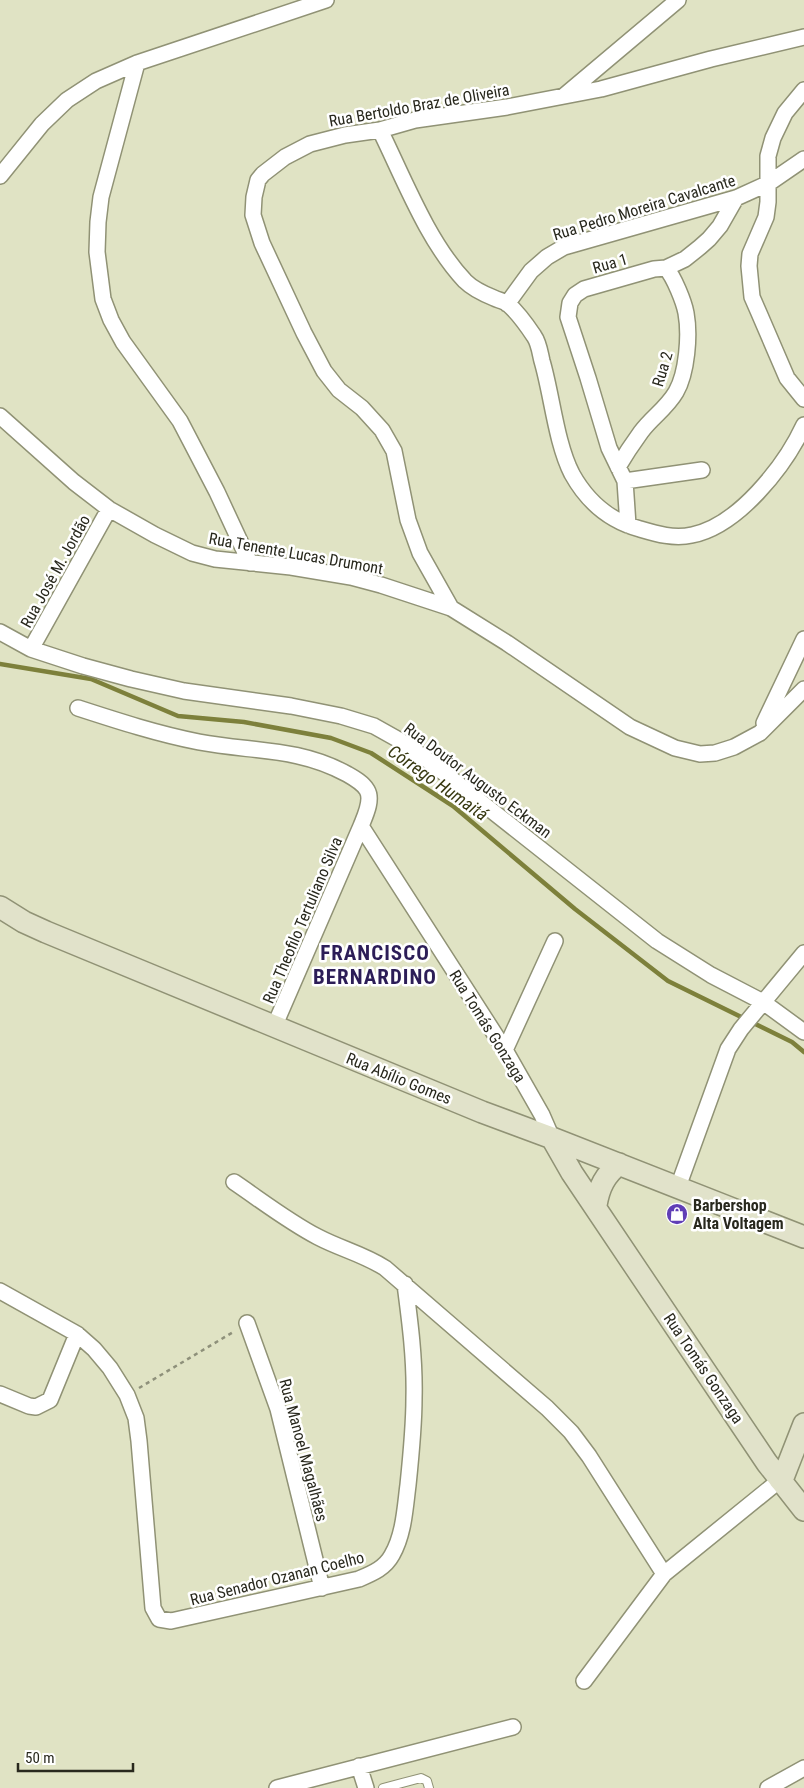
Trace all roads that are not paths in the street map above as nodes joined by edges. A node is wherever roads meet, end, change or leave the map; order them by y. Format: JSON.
{"nodes":[{"id":1,"x":326,"y":0,"type":"edge"},
{"id":2,"x":678,"y":0,"type":"edge"},
{"id":3,"x":804,"y":37,"type":"edge"},
{"id":4,"x":137,"y":63,"type":"junction"},
{"id":5,"x":804,"y":90,"type":"edge"},
{"id":6,"x":562,"y":97,"type":"junction"},
{"id":7,"x":380,"y":130,"type":"junction"},
{"id":8,"x":804,"y":159,"type":"edge"},
{"id":9,"x":0,"y":176,"type":"edge"},
{"id":10,"x":769,"y":183,"type":"junction"},
{"id":11,"x":736,"y":198,"type":"junction"},
{"id":12,"x":666,"y":268,"type":"junction"},
{"id":13,"x":507,"y":304,"type":"junction"},
{"id":14,"x":804,"y":399,"type":"edge"},
{"id":15,"x":0,"y":416,"type":"edge"},
{"id":16,"x":804,"y":425,"type":"edge"},
{"id":17,"x":618,"y":467,"type":"junction"},
{"id":18,"x":702,"y":470,"type":"dead end"},
{"id":19,"x":625,"y":481,"type":"junction"},
{"id":20,"x":109,"y":509,"type":"junction"},
{"id":21,"x":628,"y":526,"type":"junction"},
{"id":22,"x":250,"y":563,"type":"junction"},
{"id":23,"x":450,"y":608,"type":"junction"},
{"id":24,"x":0,"y":632,"type":"edge"},
{"id":25,"x":804,"y":638,"type":"edge"},
{"id":26,"x":31,"y":649,"type":"junction"},
{"id":27,"x":804,"y":689,"type":"edge"},
{"id":28,"x":78,"y":708,"type":"dead end"},
{"id":29,"x":760,"y":732,"type":"junction"},
{"id":30,"x":361,"y":826,"type":"junction"},
{"id":31,"x":0,"y":907,"type":"edge"},
{"id":32,"x":555,"y":941,"type":"dead end"},
{"id":33,"x":804,"y":953,"type":"edge"},
{"id":34,"x":764,"y":1002,"type":"junction"},
{"id":35,"x":274,"y":1027,"type":"junction"},
{"id":36,"x":804,"y":1032,"type":"edge"},
{"id":37,"x":505,"y":1050,"type":"junction"},
{"id":38,"x":552,"y":1138,"type":"junction"},
{"id":39,"x":619,"y":1164,"type":"junction"},
{"id":40,"x":234,"y":1182,"type":"dead end"},
{"id":41,"x":678,"y":1187,"type":"junction"},
{"id":42,"x":596,"y":1206,"type":"junction"},
{"id":43,"x":804,"y":1236,"type":"edge"},
{"id":44,"x":405,"y":1284,"type":"junction"},
{"id":45,"x":0,"y":1291,"type":"edge"},
{"id":46,"x":247,"y":1323,"type":"road end"},
{"id":47,"x":77,"y":1334,"type":"junction"},
{"id":48,"x":0,"y":1394,"type":"edge"},
{"id":49,"x":804,"y":1424,"type":"edge"},
{"id":50,"x":780,"y":1480,"type":"junction"},
{"id":51,"x":804,"y":1500,"type":"edge"},
{"id":52,"x":804,"y":1510,"type":"edge"},
{"id":53,"x":664,"y":1574,"type":"junction"},
{"id":54,"x":322,"y":1588,"type":"junction"},
{"id":55,"x":584,"y":1681,"type":"dead end"},
{"id":56,"x":513,"y":1727,"type":"dead end"},
{"id":57,"x":359,"y":1766,"type":"junction"},
{"id":58,"x":804,"y":1768,"type":"edge"},
{"id":59,"x":772,"y":1787,"type":"edge"},
{"id":60,"x":277,"y":1788,"type":"edge"},
{"id":61,"x":366,"y":1788,"type":"edge"},
{"id":62,"x":383,"y":1788,"type":"edge"},
{"id":63,"x":429,"y":1788,"type":"edge"}],
"edges":[{"from":1,"to":4,"type":"street"},
{"from":2,"to":6,"type":"street"},
{"from":3,"to":6,"type":"street","name":"Rua Bertoldo Braz de Oliveira"},
{"from":4,"to":9,"type":"street"},
{"from":4,"to":22,"type":"street"},
{"from":5,"to":10,"type":"street"},
{"from":6,"to":7,"type":"street","name":"Rua Bertoldo Braz de Oliveira"},
{"from":7,"to":13,"type":"street"},
{"from":7,"to":23,"type":"street","name":"Rua Bertoldo Braz de Oliveira"},
{"from":8,"to":10,"type":"street","name":"Rua Pedro Moreira Cavalcante"},
{"from":10,"to":11,"type":"street","name":"Rua Pedro Moreira Cavalcante"},
{"from":10,"to":14,"type":"street"},
{"from":11,"to":12,"type":"street","name":"Rua 1"},
{"from":11,"to":13,"type":"street","name":"Rua Pedro Moreira Cavalcante"},
{"from":12,"to":17,"type":"street","name":"Rua 2"},
{"from":12,"to":17,"type":"street","name":"Rua 1"},
{"from":13,"to":21,"type":"street"},
{"from":15,"to":20,"type":"street","name":"Rua Tenente Lucas Drumont"},
{"from":16,"to":21,"type":"street"},
{"from":17,"to":19,"type":"street"},
{"from":18,"to":19,"type":"street"},
{"from":19,"to":21,"type":"street"},
{"from":20,"to":22,"type":"street","name":"Rua Tenente Lucas Drumont"},
{"from":20,"to":26,"type":"street","name":"Rua José M. Jordão"},
{"from":22,"to":23,"type":"street","name":"Rua Tenente Lucas Drumont"},
{"from":23,"to":29,"type":"street","name":"Rua Tenente Lucas Drumont"},
{"from":24,"to":26,"type":"street","name":"Rua Doutor Augusto Eckman"},
{"from":25,"to":29,"type":"street"},
{"from":26,"to":34,"type":"street","name":"Rua Doutor Augusto Eckman"},
{"from":27,"to":29,"type":"street","name":"Rua Tenente Lucas Drumont"},
{"from":28,"to":30,"type":"street"},
{"from":30,"to":35,"type":"street","name":"Rua Theofilo Tertuliano Silva"},
{"from":30,"to":37,"type":"street","name":"Rua Tomás Gonzaga"},
{"from":31,"to":35,"type":"street","name":"Rua Abílio Gomes"},
{"from":32,"to":37,"type":"street"},
{"from":33,"to":34,"type":"street"},
{"from":34,"to":36,"type":"street","name":"Rua Doutor Augusto Eckman"},
{"from":34,"to":41,"type":"street"},
{"from":35,"to":38,"type":"street","name":"Rua Abílio Gomes"},
{"from":37,"to":38,"type":"street","name":"Rua Tomás Gonzaga"},
{"from":38,"to":39,"type":"street","name":"Rua Abílio Gomes"},
{"from":38,"to":42,"type":"street","name":"Rua Tomás Gonzaga"},
{"from":39,"to":41,"type":"street","name":"Rua Abílio Gomes"},
{"from":39,"to":42,"type":"street"},
{"from":40,"to":44,"type":"street"},
{"from":41,"to":43,"type":"street","name":"Rua Abílio Gomes"},
{"from":42,"to":50,"type":"street","name":"Rua Tomás Gonzaga"},
{"from":44,"to":53,"type":"street"},
{"from":44,"to":54,"type":"street","name":"Rua Senador Ozanan Coelho"},
{"from":45,"to":47,"type":"street"},
{"from":46,"to":54,"type":"street","name":"Rua Manoel Magalhães"},
{"from":47,"to":48,"type":"street"},
{"from":47,"to":54,"type":"street","name":"Rua Senador Ozanan Coelho"},
{"from":49,"to":50,"type":"street"},
{"from":50,"to":51,"type":"street"},
{"from":50,"to":52,"type":"street","name":"Rua Tomás Gonzaga"},
{"from":50,"to":53,"type":"street"},
{"from":53,"to":55,"type":"street"},
{"from":56,"to":57,"type":"street"},
{"from":57,"to":60,"type":"street"},
{"from":57,"to":61,"type":"street"},
{"from":58,"to":59,"type":"street"},
{"from":62,"to":63,"type":"lane"}]}
